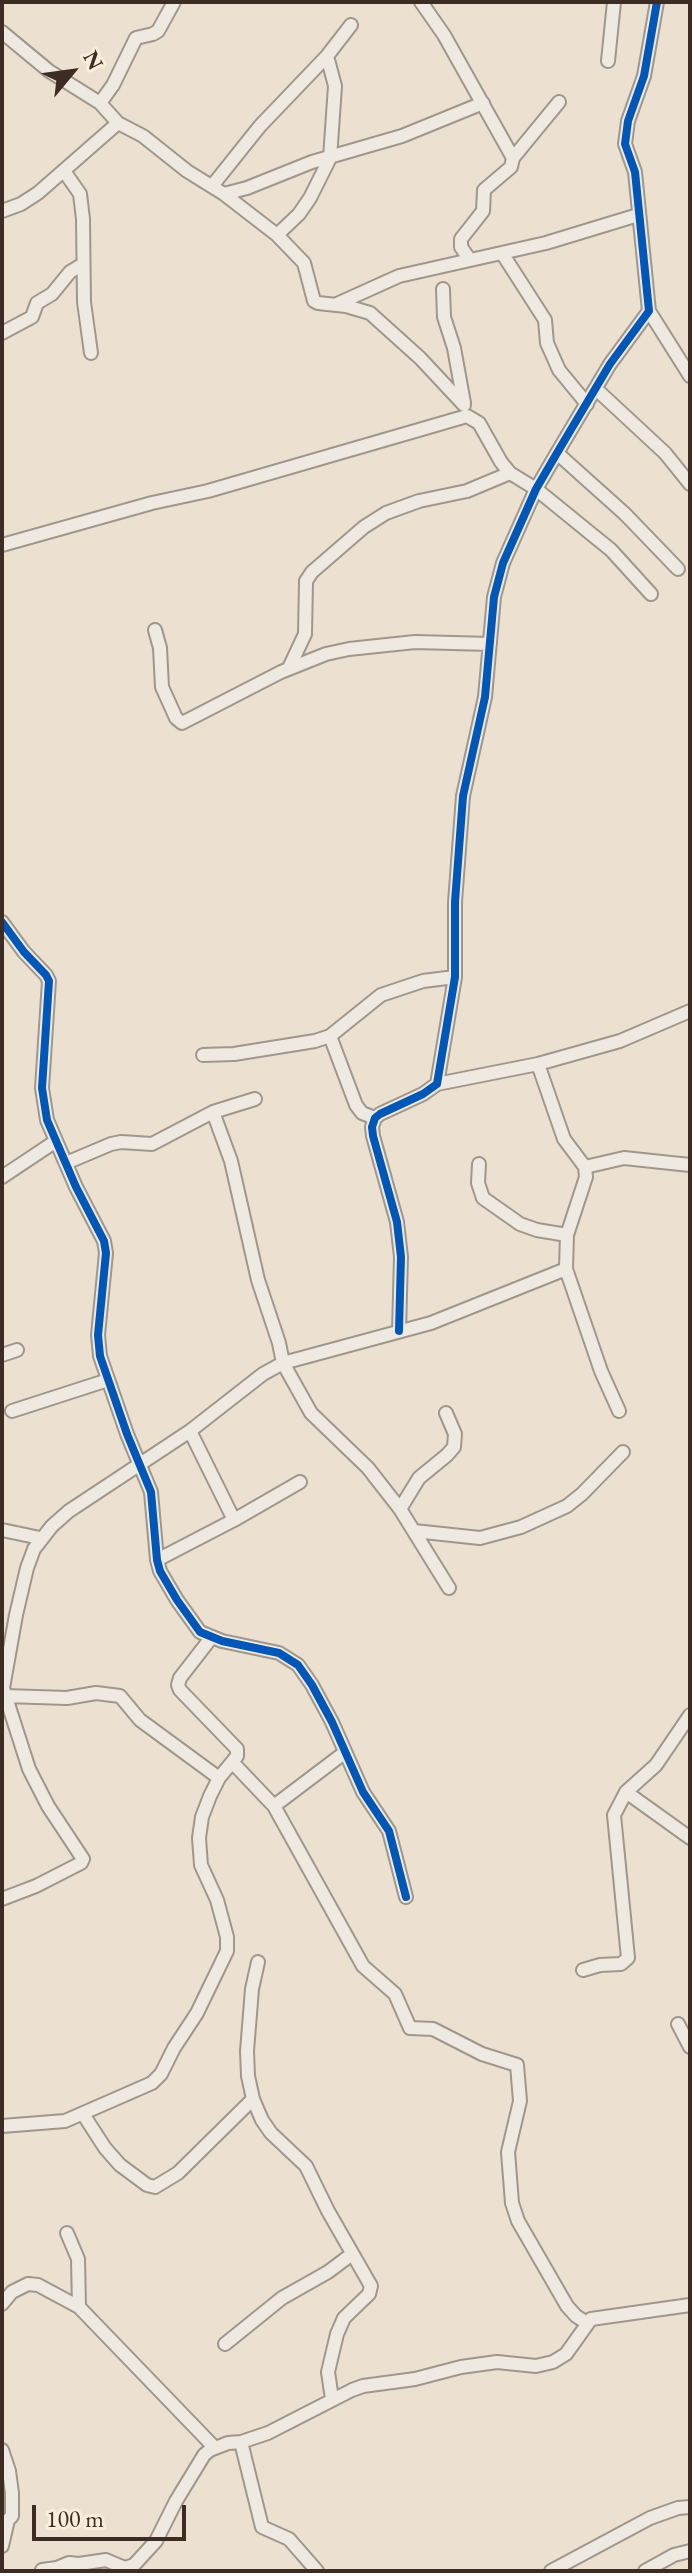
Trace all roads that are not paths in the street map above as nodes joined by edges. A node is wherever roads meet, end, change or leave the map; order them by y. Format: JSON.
{"nodes":[{"id":1,"x":174,"y":2,"type":"edge"},
{"id":2,"x":421,"y":2,"type":"edge"},
{"id":3,"x":614,"y":2,"type":"edge"},
{"id":4,"x":657,"y":2,"type":"edge"},
{"id":5,"x":351,"y":25,"type":"dead end"},
{"id":6,"x":2,"y":32,"type":"edge"},
{"id":7,"x":327,"y":56,"type":"junction"},
{"id":8,"x":608,"y":61,"type":"dead end"},
{"id":9,"x":559,"y":102,"type":"dead end"},
{"id":10,"x":100,"y":103,"type":"junction"},
{"id":11,"x":483,"y":103,"type":"junction"},
{"id":12,"x":118,"y":123,"type":"junction"},
{"id":13,"x":330,"y":158,"type":"junction"},
{"id":14,"x":513,"y":158,"type":"junction"},
{"id":15,"x":64,"y":171,"type":"junction"},
{"id":16,"x":212,"y":186,"type":"junction"},
{"id":17,"x":224,"y":194,"type":"junction"},
{"id":18,"x":2,"y":211,"type":"edge"},
{"id":19,"x":638,"y":215,"type":"junction"},
{"id":20,"x":277,"y":235,"type":"junction"},
{"id":21,"x":502,"y":253,"type":"junction"},
{"id":22,"x":470,"y":260,"type":"junction"},
{"id":23,"x":83,"y":264,"type":"junction"},
{"id":24,"x":443,"y":289,"type":"dead end"},
{"id":25,"x":337,"y":304,"type":"junction"},
{"id":26,"x":649,"y":311,"type":"junction"},
{"id":27,"x":2,"y":333,"type":"edge"},
{"id":28,"x":91,"y":353,"type":"dead end"},
{"id":29,"x":690,"y":376,"type":"edge"},
{"id":30,"x":596,"y":389,"type":"junction"},
{"id":31,"x":587,"y":404,"type":"junction"},
{"id":32,"x":466,"y":410,"type":"junction"},
{"id":33,"x":557,"y":453,"type":"junction"},
{"id":34,"x":690,"y":457,"type":"edge"},
{"id":35,"x":678,"y":467,"type":"junction"},
{"id":36,"x":510,"y":473,"type":"junction"},
{"id":37,"x":690,"y":484,"type":"edge"},
{"id":38,"x":536,"y":489,"type":"junction"},
{"id":39,"x":2,"y":545,"type":"edge"},
{"id":40,"x":678,"y":569,"type":"dead end"},
{"id":41,"x":651,"y":594,"type":"dead end"},
{"id":42,"x":155,"y":630,"type":"dead end"},
{"id":43,"x":490,"y":644,"type":"junction"},
{"id":44,"x":289,"y":668,"type":"junction"},
{"id":45,"x":2,"y":922,"type":"edge"},
{"id":46,"x":455,"y":977,"type":"junction"},
{"id":47,"x":690,"y":1011,"type":"edge"},
{"id":48,"x":330,"y":1036,"type":"junction"},
{"id":49,"x":203,"y":1055,"type":"dead end"},
{"id":50,"x":538,"y":1064,"type":"junction"},
{"id":51,"x":437,"y":1084,"type":"junction"},
{"id":52,"x":255,"y":1099,"type":"dead end"},
{"id":53,"x":213,"y":1112,"type":"junction"},
{"id":54,"x":375,"y":1118,"type":"junction"},
{"id":55,"x":56,"y":1141,"type":"junction"},
{"id":56,"x":66,"y":1163,"type":"junction"},
{"id":57,"x":479,"y":1164,"type":"dead end"},
{"id":58,"x":690,"y":1165,"type":"edge"},
{"id":59,"x":585,"y":1167,"type":"junction"},
{"id":60,"x":2,"y":1177,"type":"edge"},
{"id":61,"x":567,"y":1235,"type":"junction"},
{"id":62,"x":566,"y":1269,"type":"junction"},
{"id":63,"x":399,"y":1331,"type":"junction"},
{"id":64,"x":17,"y":1350,"type":"dead end"},
{"id":65,"x":2,"y":1355,"type":"edge"},
{"id":66,"x":283,"y":1363,"type":"junction"},
{"id":67,"x":108,"y":1380,"type":"junction"},
{"id":68,"x":12,"y":1411,"type":"dead end"},
{"id":69,"x":619,"y":1411,"type":"dead end"},
{"id":70,"x":446,"y":1413,"type":"dead end"},
{"id":71,"x":190,"y":1431,"type":"junction"},
{"id":72,"x":623,"y":1452,"type":"dead end"},
{"id":73,"x":139,"y":1465,"type":"junction"},
{"id":74,"x":300,"y":1482,"type":"dead end"},
{"id":75,"x":400,"y":1509,"type":"junction"},
{"id":76,"x":234,"y":1520,"type":"junction"},
{"id":77,"x":2,"y":1530,"type":"edge"},
{"id":78,"x":414,"y":1531,"type":"junction"},
{"id":79,"x":40,"y":1538,"type":"junction"},
{"id":80,"x":157,"y":1560,"type":"junction"},
{"id":81,"x":449,"y":1588,"type":"dead end"},
{"id":82,"x":2,"y":1611,"type":"edge"},
{"id":83,"x":16,"y":1615,"type":"junction"},
{"id":84,"x":211,"y":1638,"type":"junction"},
{"id":85,"x":3,"y":1690,"type":"edge"},
{"id":86,"x":690,"y":1715,"type":"edge"},
{"id":87,"x":344,"y":1753,"type":"junction"},
{"id":88,"x":233,"y":1763,"type":"junction"},
{"id":89,"x":219,"y":1778,"type":"junction"},
{"id":90,"x":626,"y":1792,"type":"junction"},
{"id":91,"x":274,"y":1806,"type":"junction"},
{"id":92,"x":690,"y":1838,"type":"edge"},
{"id":93,"x":406,"y":1897,"type":"dead end"},
{"id":94,"x":2,"y":1899,"type":"edge"},
{"id":95,"x":258,"y":1962,"type":"dead end"},
{"id":96,"x":583,"y":1970,"type":"dead end"},
{"id":97,"x":678,"y":2024,"type":"dead end"},
{"id":98,"x":690,"y":2047,"type":"edge"},
{"id":99,"x":253,"y":2099,"type":"junction"},
{"id":100,"x":83,"y":2114,"type":"junction"},
{"id":101,"x":2,"y":2126,"type":"edge"},
{"id":102,"x":67,"y":2233,"type":"dead end"},
{"id":103,"x":352,"y":2254,"type":"junction"},
{"id":104,"x":2,"y":2304,"type":"edge"},
{"id":105,"x":690,"y":2305,"type":"edge"},
{"id":106,"x":79,"y":2307,"type":"junction"},
{"id":107,"x":587,"y":2323,"type":"junction"},
{"id":108,"x":225,"y":2344,"type":"dead end"},
{"id":109,"x":332,"y":2399,"type":"junction"},
{"id":110,"x":241,"y":2442,"type":"junction"},
{"id":111,"x":215,"y":2448,"type":"junction"},
{"id":112,"x":2,"y":2450,"type":"edge"},
{"id":113,"x":7,"y":2494,"type":"edge"},
{"id":114,"x":690,"y":2507,"type":"edge"},
{"id":115,"x":2,"y":2546,"type":"edge"},
{"id":116,"x":690,"y":2551,"type":"edge"},
{"id":117,"x":42,"y":2570,"type":"edge"},
{"id":118,"x":556,"y":2570,"type":"edge"},
{"id":119,"x":317,"y":2571,"type":"edge"},
{"id":120,"x":645,"y":2571,"type":"edge"}],
"edges":[{"from":1,"to":10,"type":"street"},
{"from":2,"to":11,"type":"street"},
{"from":3,"to":8,"type":"street"},
{"from":4,"to":19,"type":"street"},
{"from":5,"to":7,"type":"street"},
{"from":6,"to":10,"type":"street"},
{"from":7,"to":13,"type":"street"},
{"from":7,"to":16,"type":"street"},
{"from":9,"to":14,"type":"street"},
{"from":10,"to":12,"type":"street"},
{"from":11,"to":13,"type":"street"},
{"from":11,"to":14,"type":"street"},
{"from":12,"to":15,"type":"street"},
{"from":12,"to":16,"type":"street"},
{"from":13,"to":17,"type":"street"},
{"from":13,"to":20,"type":"street"},
{"from":14,"to":22,"type":"street"},
{"from":15,"to":18,"type":"street"},
{"from":15,"to":23,"type":"street"},
{"from":16,"to":17,"type":"street"},
{"from":17,"to":20,"type":"street"},
{"from":19,"to":21,"type":"street"},
{"from":19,"to":26,"type":"street"},
{"from":20,"to":25,"type":"street"},
{"from":21,"to":22,"type":"street"},
{"from":21,"to":31,"type":"street"},
{"from":22,"to":25,"type":"street"},
{"from":23,"to":27,"type":"street"},
{"from":23,"to":28,"type":"street"},
{"from":24,"to":32,"type":"street"},
{"from":25,"to":32,"type":"street"},
{"from":26,"to":29,"type":"street"},
{"from":26,"to":30,"type":"street"},
{"from":30,"to":31,"type":"street"},
{"from":30,"to":35,"type":"street"},
{"from":31,"to":33,"type":"street"},
{"from":32,"to":36,"type":"street"},
{"from":32,"to":39,"type":"street"},
{"from":33,"to":38,"type":"street"},
{"from":33,"to":40,"type":"street"},
{"from":34,"to":35,"type":"street"},
{"from":35,"to":37,"type":"street"},
{"from":36,"to":38,"type":"street"},
{"from":36,"to":44,"type":"street"},
{"from":38,"to":41,"type":"street"},
{"from":38,"to":43,"type":"street"},
{"from":42,"to":44,"type":"street"},
{"from":43,"to":44,"type":"street"},
{"from":43,"to":46,"type":"street"},
{"from":45,"to":55,"type":"street"},
{"from":46,"to":48,"type":"street"},
{"from":46,"to":51,"type":"street"},
{"from":47,"to":50,"type":"street"},
{"from":48,"to":49,"type":"street"},
{"from":48,"to":54,"type":"street"},
{"from":50,"to":51,"type":"street"},
{"from":50,"to":59,"type":"street"},
{"from":51,"to":54,"type":"street"},
{"from":52,"to":53,"type":"street"},
{"from":53,"to":56,"type":"street"},
{"from":53,"to":66,"type":"street"},
{"from":54,"to":63,"type":"street"},
{"from":55,"to":56,"type":"street"},
{"from":55,"to":60,"type":"street"},
{"from":56,"to":67,"type":"street"},
{"from":57,"to":61,"type":"street"},
{"from":58,"to":59,"type":"street"},
{"from":59,"to":61,"type":"street"},
{"from":61,"to":62,"type":"street"},
{"from":62,"to":63,"type":"street"},
{"from":62,"to":69,"type":"street"},
{"from":63,"to":66,"type":"street"},
{"from":64,"to":65,"type":"street"},
{"from":66,"to":71,"type":"street"},
{"from":66,"to":75,"type":"street"},
{"from":67,"to":68,"type":"street"},
{"from":67,"to":73,"type":"street"},
{"from":70,"to":75,"type":"street"},
{"from":71,"to":73,"type":"street"},
{"from":71,"to":76,"type":"street"},
{"from":72,"to":78,"type":"street"},
{"from":73,"to":79,"type":"street"},
{"from":73,"to":80,"type":"street"},
{"from":74,"to":76,"type":"street"},
{"from":75,"to":78,"type":"street"},
{"from":76,"to":80,"type":"street"},
{"from":77,"to":79,"type":"street"},
{"from":78,"to":81,"type":"street"},
{"from":79,"to":83,"type":"street"},
{"from":80,"to":84,"type":"street"},
{"from":82,"to":83,"type":"street"},
{"from":83,"to":85,"type":"street"},
{"from":84,"to":87,"type":"street"},
{"from":84,"to":88,"type":"street"},
{"from":85,"to":89,"type":"street"},
{"from":85,"to":94,"type":"street"},
{"from":86,"to":90,"type":"street"},
{"from":87,"to":91,"type":"street"},
{"from":87,"to":93,"type":"street"},
{"from":88,"to":89,"type":"street"},
{"from":88,"to":91,"type":"street"},
{"from":89,"to":100,"type":"street"},
{"from":90,"to":92,"type":"street"},
{"from":90,"to":96,"type":"street"},
{"from":91,"to":107,"type":"street"},
{"from":95,"to":99,"type":"street"},
{"from":97,"to":98,"type":"street"},
{"from":99,"to":100,"type":"street"},
{"from":99,"to":103,"type":"street"},
{"from":100,"to":101,"type":"street"},
{"from":102,"to":106,"type":"street"},
{"from":103,"to":108,"type":"street"},
{"from":103,"to":109,"type":"street"},
{"from":104,"to":106,"type":"street"},
{"from":105,"to":107,"type":"street"},
{"from":106,"to":111,"type":"street"},
{"from":107,"to":109,"type":"street"},
{"from":109,"to":110,"type":"street"},
{"from":110,"to":111,"type":"street"},
{"from":110,"to":119,"type":"street"},
{"from":111,"to":117,"type":"street"},
{"from":112,"to":113,"type":"street"},
{"from":113,"to":115,"type":"street"},
{"from":114,"to":118,"type":"street"},
{"from":116,"to":120,"type":"street"}]}
